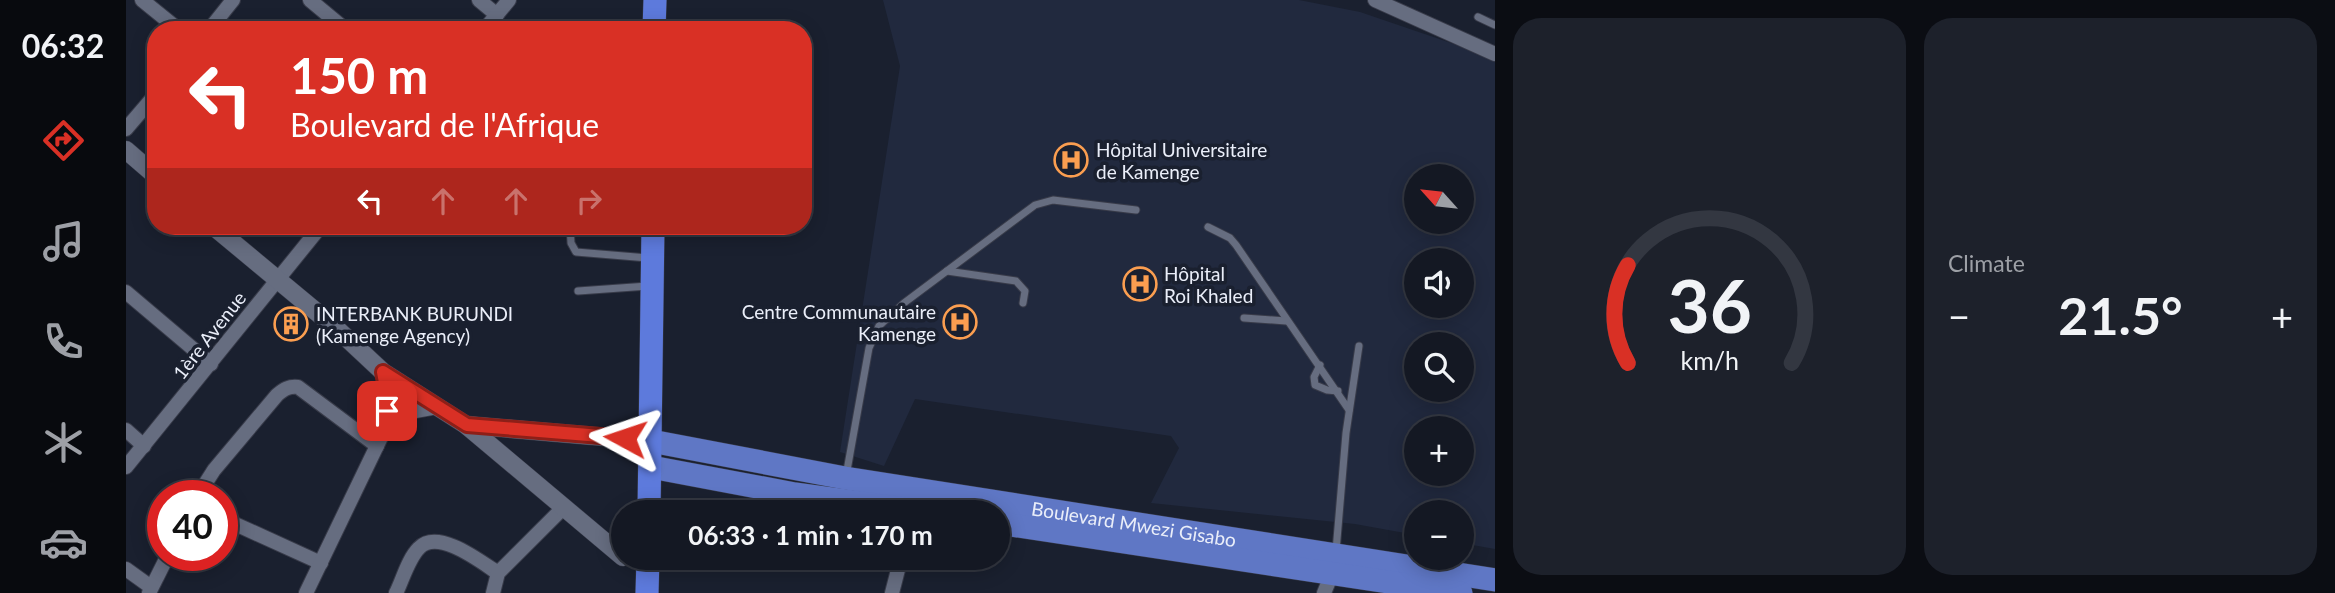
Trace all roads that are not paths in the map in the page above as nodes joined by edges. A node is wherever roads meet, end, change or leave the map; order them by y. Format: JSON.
{"nodes":[{"id":1,"x":142,"y":0,"type":"edge"},
{"id":2,"x":233,"y":0,"type":"edge"},
{"id":3,"x":310,"y":0,"type":"edge"},
{"id":4,"x":479,"y":0,"type":"edge"},
{"id":5,"x":509,"y":0,"type":"edge"},
{"id":6,"x":654,"y":0,"type":"edge"},
{"id":7,"x":1375,"y":0,"type":"edge"},
{"id":8,"x":497,"y":15,"type":"junction"},
{"id":9,"x":1478,"y":16,"type":"dead end"},
{"id":10,"x":169,"y":21,"type":"edge"},
{"id":11,"x":216,"y":21,"type":"edge"},
{"id":12,"x":335,"y":21,"type":"edge"},
{"id":13,"x":492,"y":21,"type":"edge"},
{"id":14,"x":654,"y":21,"type":"edge"},
{"id":15,"x":1495,"y":25,"type":"edge"},
{"id":16,"x":1495,"y":54,"type":"edge"},
{"id":17,"x":147,"y":104,"type":"edge"},
{"id":18,"x":126,"y":129,"type":"edge"},
{"id":19,"x":126,"y":150,"type":"edge"},
{"id":20,"x":147,"y":168,"type":"edge"},
{"id":21,"x":1136,"y":210,"type":"dead end"},
{"id":22,"x":1208,"y":227,"type":"dead end"},
{"id":23,"x":224,"y":235,"type":"edge"},
{"id":24,"x":313,"y":235,"type":"edge"},
{"id":25,"x":571,"y":235,"type":"edge"},
{"id":26,"x":653,"y":235,"type":"edge"},
{"id":27,"x":653,"y":258,"type":"junction"},
{"id":28,"x":947,"y":271,"type":"junction"},
{"id":29,"x":276,"y":280,"type":"junction"},
{"id":30,"x":652,"y":285,"type":"junction"},
{"id":31,"x":578,"y":291,"type":"dead end"},
{"id":32,"x":126,"y":292,"type":"edge"},
{"id":33,"x":1023,"y":303,"type":"dead end"},
{"id":34,"x":1244,"y":318,"type":"dead end"},
{"id":35,"x":1286,"y":321,"type":"junction"},
{"id":36,"x":1359,"y":346,"type":"dead end"},
{"id":37,"x":211,"y":364,"type":"junction"},
{"id":38,"x":1320,"y":365,"type":"junction"},
{"id":39,"x":383,"y":372,"type":"junction"},
{"id":40,"x":1338,"y":391,"type":"junction"},
{"id":41,"x":437,"y":407,"type":"junction"},
{"id":42,"x":1349,"y":411,"type":"junction"},
{"id":43,"x":467,"y":425,"type":"junction"},
{"id":44,"x":386,"y":427,"type":"junction"},
{"id":45,"x":126,"y":430,"type":"edge"},
{"id":46,"x":651,"y":441,"type":"junction"},
{"id":47,"x":144,"y":446,"type":"junction"},
{"id":48,"x":377,"y":446,"type":"junction"},
{"id":49,"x":126,"y":467,"type":"edge"},
{"id":50,"x":651,"y":467,"type":"junction"},
{"id":51,"x":208,"y":480,"type":"edge"},
{"id":52,"x":845,"y":490,"type":"junction"},
{"id":53,"x":650,"y":500,"type":"edge"},
{"id":54,"x":876,"y":500,"type":"edge"},
{"id":55,"x":563,"y":508,"type":"junction"},
{"id":56,"x":238,"y":524,"type":"edge"},
{"id":57,"x":1010,"y":524,"type":"edge"},
{"id":58,"x":1138,"y":534,"type":"junction"},
{"id":59,"x":611,"y":547,"type":"edge"},
{"id":60,"x":321,"y":562,"type":"junction"},
{"id":61,"x":126,"y":569,"type":"edge"},
{"id":62,"x":898,"y":570,"type":"edge"},
{"id":63,"x":160,"y":571,"type":"edge"},
{"id":64,"x":498,"y":573,"type":"junction"},
{"id":65,"x":1331,"y":573,"type":"edge"},
{"id":66,"x":1495,"y":580,"type":"edge"},
{"id":67,"x":150,"y":590,"type":"edge"},
{"id":68,"x":306,"y":593,"type":"edge"},
{"id":69,"x":396,"y":593,"type":"edge"},
{"id":70,"x":493,"y":593,"type":"edge"},
{"id":71,"x":892,"y":593,"type":"edge"},
{"id":72,"x":1461,"y":593,"type":"edge"}],
"edges":[{"from":1,"to":10,"type":"street"},
{"from":2,"to":11,"type":"street"},
{"from":3,"to":12,"type":"street"},
{"from":4,"to":8,"type":"street"},
{"from":5,"to":8,"type":"street"},
{"from":6,"to":14,"type":"highway"},
{"from":7,"to":16,"type":"street"},
{"from":8,"to":13,"type":"street"},
{"from":9,"to":15,"type":"lane"},
{"from":17,"to":18,"type":"street"},
{"from":19,"to":20,"type":"street"},
{"from":21,"to":28,"type":"lane"},
{"from":22,"to":35,"type":"lane"},
{"from":23,"to":29,"type":"street"},
{"from":24,"to":29,"type":"street","name":"1ère Avenue"},
{"from":25,"to":27,"type":"lane"},
{"from":26,"to":27,"type":"highway"},
{"from":27,"to":30,"type":"highway"},
{"from":28,"to":33,"type":"lane"},
{"from":28,"to":52,"type":"lane"},
{"from":29,"to":37,"type":"street","name":"1ère Avenue"},
{"from":29,"to":39,"type":"street"},
{"from":30,"to":31,"type":"lane"},
{"from":30,"to":46,"type":"highway"},
{"from":32,"to":37,"type":"street"},
{"from":34,"to":35,"type":"lane"},
{"from":35,"to":38,"type":"lane"},
{"from":36,"to":42,"type":"lane"},
{"from":37,"to":47,"type":"street","name":"1ère Avenue"},
{"from":38,"to":40,"type":"lane"},
{"from":38,"to":40,"type":"lane"},
{"from":39,"to":41,"type":"street"},
{"from":39,"to":44,"type":"street"},
{"from":40,"to":42,"type":"lane"},
{"from":41,"to":43,"type":"street"},
{"from":41,"to":44,"type":"street"},
{"from":42,"to":65,"type":"lane"},
{"from":43,"to":46,"type":"street"},
{"from":43,"to":55,"type":"street"},
{"from":44,"to":48,"type":"street"},
{"from":45,"to":47,"type":"street"},
{"from":46,"to":50,"type":"highway"},
{"from":46,"to":52,"type":"main road","name":"Boulevard Mwezi Gisabo"},
{"from":47,"to":49,"type":"street","name":"1ère Avenue"},
{"from":48,"to":51,"type":"street"},
{"from":48,"to":60,"type":"street"},
{"from":50,"to":52,"type":"main road","name":"Boulevard Mwezi Gisabo"},
{"from":50,"to":53,"type":"highway"},
{"from":52,"to":54,"type":"main road","name":"Boulevard Mwezi Gisabo"},
{"from":52,"to":58,"type":"main road","name":"Boulevard Mwezi Gisabo"},
{"from":55,"to":59,"type":"street"},
{"from":55,"to":64,"type":"street"},
{"from":56,"to":60,"type":"street"},
{"from":57,"to":58,"type":"main road","name":"Boulevard Mwezi Gisabo"},
{"from":58,"to":65,"type":"main road","name":"Boulevard Mwezi Gisabo"},
{"from":60,"to":68,"type":"street"},
{"from":61,"to":67,"type":"street"},
{"from":62,"to":71,"type":"street"},
{"from":63,"to":67,"type":"street"},
{"from":64,"to":69,"type":"street"},
{"from":64,"to":70,"type":"street"},
{"from":65,"to":66,"type":"main road","name":"Boulevard Mwezi Gisabo"},
{"from":65,"to":72,"type":"main road","name":"Boulevard Mwezi Gisabo"}]}
